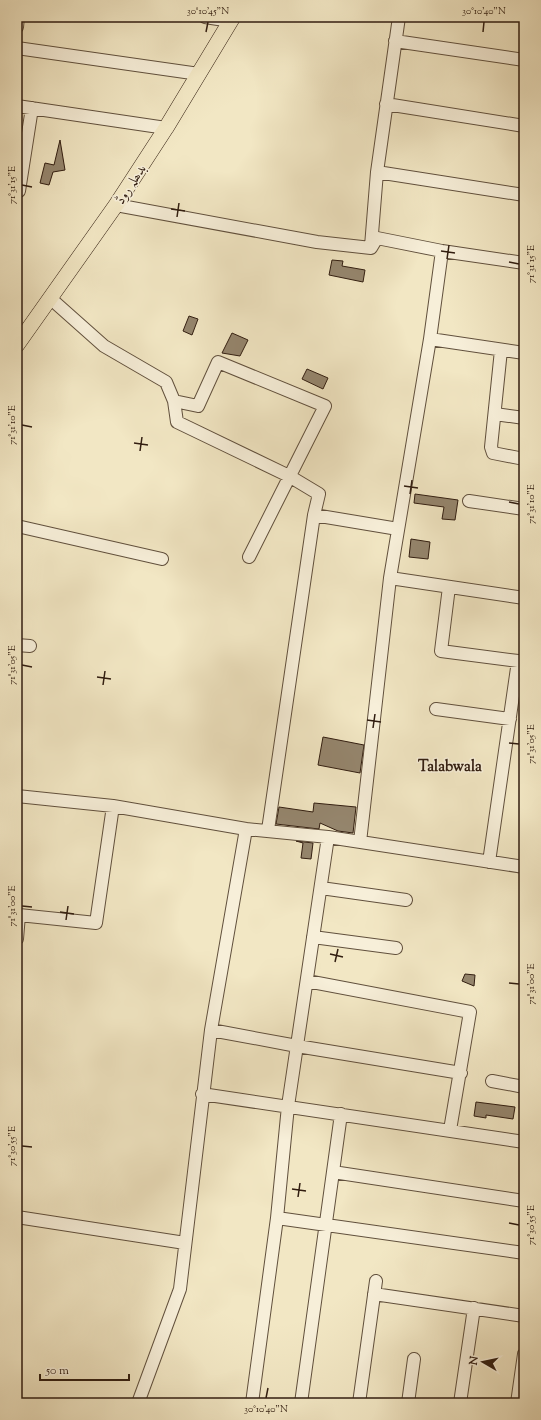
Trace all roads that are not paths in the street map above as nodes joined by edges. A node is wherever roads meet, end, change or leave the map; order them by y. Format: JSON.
{"nodes":[{"id":1,"x":18,"y":17,"type":"edge"},
{"id":2,"x":205,"y":17,"type":"edge"},
{"id":3,"x":399,"y":17,"type":"edge"},
{"id":4,"x":232,"y":19,"type":"edge"},
{"id":5,"x":17,"y":27,"type":"edge"},
{"id":6,"x":395,"y":41,"type":"junction"},
{"id":7,"x":17,"y":48,"type":"edge"},
{"id":8,"x":524,"y":60,"type":"edge"},
{"id":9,"x":199,"y":74,"type":"junction"},
{"id":10,"x":386,"y":104,"type":"junction"},
{"id":11,"x":17,"y":106,"type":"edge"},
{"id":12,"x":32,"y":108,"type":"junction"},
{"id":13,"x":524,"y":126,"type":"edge"},
{"id":14,"x":166,"y":128,"type":"junction"},
{"id":15,"x":377,"y":172,"type":"junction"},
{"id":16,"x":19,"y":191,"type":"dead end"},
{"id":17,"x":524,"y":195,"type":"edge"},
{"id":18,"x":116,"y":205,"type":"junction"},
{"id":19,"x":371,"y":248,"type":"junction"},
{"id":20,"x":442,"y":251,"type":"junction"},
{"id":21,"x":524,"y":263,"type":"edge"},
{"id":22,"x":50,"y":298,"type":"junction"},
{"id":23,"x":430,"y":340,"type":"junction"},
{"id":24,"x":17,"y":345,"type":"edge"},
{"id":25,"x":501,"y":350,"type":"junction"},
{"id":26,"x":524,"y":353,"type":"edge"},
{"id":27,"x":174,"y":401,"type":"junction"},
{"id":28,"x":495,"y":414,"type":"junction"},
{"id":29,"x":524,"y":418,"type":"edge"},
{"id":30,"x":524,"y":459,"type":"edge"},
{"id":31,"x":289,"y":476,"type":"junction"},
{"id":32,"x":469,"y":501,"type":"dead end"},
{"id":33,"x":524,"y":509,"type":"edge"},
{"id":34,"x":314,"y":515,"type":"junction"},
{"id":35,"x":17,"y":526,"type":"edge"},
{"id":36,"x":398,"y":529,"type":"junction"},
{"id":37,"x":249,"y":557,"type":"dead end"},
{"id":38,"x":162,"y":559,"type":"dead end"},
{"id":39,"x":390,"y":578,"type":"junction"},
{"id":40,"x":448,"y":587,"type":"junction"},
{"id":41,"x":524,"y":598,"type":"edge"},
{"id":42,"x":17,"y":645,"type":"edge"},
{"id":43,"x":30,"y":646,"type":"dead end"},
{"id":44,"x":520,"y":685,"type":"edge"},
{"id":45,"x":436,"y":710,"type":"dead end"},
{"id":46,"x":510,"y":719,"type":"junction"},
{"id":47,"x":17,"y":796,"type":"edge"},
{"id":48,"x":113,"y":806,"type":"junction"},
{"id":49,"x":246,"y":829,"type":"junction"},
{"id":50,"x":268,"y":830,"type":"junction"},
{"id":51,"x":328,"y":837,"type":"junction"},
{"id":52,"x":360,"y":842,"type":"junction"},
{"id":53,"x":489,"y":862,"type":"junction"},
{"id":54,"x":524,"y":867,"type":"edge"},
{"id":55,"x":320,"y":888,"type":"junction"},
{"id":56,"x":406,"y":900,"type":"dead end"},
{"id":57,"x":313,"y":937,"type":"junction"},
{"id":58,"x":17,"y":939,"type":"edge"},
{"id":59,"x":396,"y":948,"type":"dead end"},
{"id":60,"x":307,"y":981,"type":"junction"},
{"id":61,"x":211,"y":1030,"type":"junction"},
{"id":62,"x":297,"y":1046,"type":"junction"},
{"id":63,"x":461,"y":1073,"type":"junction"},
{"id":64,"x":492,"y":1081,"type":"dead end"},
{"id":65,"x":524,"y":1087,"type":"edge"},
{"id":66,"x":202,"y":1094,"type":"junction"},
{"id":67,"x":288,"y":1106,"type":"junction"},
{"id":68,"x":341,"y":1114,"type":"junction"},
{"id":69,"x":450,"y":1130,"type":"junction"},
{"id":70,"x":524,"y":1142,"type":"edge"},
{"id":71,"x":333,"y":1172,"type":"junction"},
{"id":72,"x":524,"y":1201,"type":"edge"},
{"id":73,"x":17,"y":1217,"type":"edge"},
{"id":74,"x":277,"y":1218,"type":"junction"},
{"id":75,"x":326,"y":1223,"type":"junction"},
{"id":76,"x":185,"y":1243,"type":"junction"},
{"id":77,"x":524,"y":1253,"type":"edge"},
{"id":78,"x":376,"y":1281,"type":"dead end"},
{"id":79,"x":374,"y":1294,"type":"junction"},
{"id":80,"x":474,"y":1308,"type":"junction"},
{"id":81,"x":524,"y":1316,"type":"edge"},
{"id":82,"x":524,"y":1354,"type":"edge"},
{"id":83,"x":414,"y":1359,"type":"dead end"},
{"id":84,"x":138,"y":1403,"type":"edge"},
{"id":85,"x":252,"y":1403,"type":"edge"},
{"id":86,"x":301,"y":1403,"type":"edge"},
{"id":87,"x":359,"y":1403,"type":"edge"},
{"id":88,"x":408,"y":1403,"type":"edge"},
{"id":89,"x":460,"y":1403,"type":"edge"},
{"id":90,"x":517,"y":1403,"type":"edge"}],
"edges":[{"from":1,"to":5,"type":"street"},
{"from":2,"to":4,"type":"street"},
{"from":3,"to":6,"type":"street"},
{"from":4,"to":9,"type":"main road","name":"بدھلہ روڈ"},
{"from":6,"to":8,"type":"street"},
{"from":6,"to":10,"type":"street"},
{"from":7,"to":9,"type":"street"},
{"from":9,"to":14,"type":"main road","name":"بدھلہ روڈ"},
{"from":10,"to":13,"type":"street"},
{"from":10,"to":15,"type":"street"},
{"from":11,"to":12,"type":"street"},
{"from":12,"to":14,"type":"street"},
{"from":12,"to":16,"type":"street"},
{"from":14,"to":18,"type":"main road","name":"بدھلہ روڈ"},
{"from":15,"to":17,"type":"street"},
{"from":15,"to":19,"type":"street"},
{"from":18,"to":19,"type":"street"},
{"from":18,"to":22,"type":"main road","name":"بدھلہ روڈ"},
{"from":19,"to":20,"type":"street"},
{"from":20,"to":21,"type":"street"},
{"from":20,"to":23,"type":"street"},
{"from":22,"to":24,"type":"main road","name":"بدھلہ روڈ"},
{"from":22,"to":27,"type":"street"},
{"from":23,"to":25,"type":"street"},
{"from":23,"to":36,"type":"street"},
{"from":25,"to":26,"type":"street"},
{"from":25,"to":28,"type":"street"},
{"from":27,"to":31,"type":"street"},
{"from":27,"to":31,"type":"street"},
{"from":28,"to":29,"type":"street"},
{"from":28,"to":30,"type":"street"},
{"from":31,"to":34,"type":"street"},
{"from":31,"to":37,"type":"street"},
{"from":32,"to":33,"type":"street"},
{"from":34,"to":36,"type":"street"},
{"from":34,"to":50,"type":"street"},
{"from":35,"to":38,"type":"street"},
{"from":36,"to":39,"type":"street"},
{"from":39,"to":40,"type":"street"},
{"from":39,"to":52,"type":"street"},
{"from":40,"to":41,"type":"street"},
{"from":40,"to":44,"type":"street"},
{"from":42,"to":43,"type":"street"},
{"from":44,"to":46,"type":"street"},
{"from":45,"to":46,"type":"street"},
{"from":46,"to":53,"type":"street"},
{"from":47,"to":48,"type":"street"},
{"from":48,"to":49,"type":"street"},
{"from":48,"to":58,"type":"street"},
{"from":49,"to":50,"type":"street"},
{"from":49,"to":61,"type":"street"},
{"from":50,"to":51,"type":"street"},
{"from":51,"to":52,"type":"street"},
{"from":51,"to":55,"type":"street"},
{"from":52,"to":53,"type":"street"},
{"from":53,"to":54,"type":"street"},
{"from":55,"to":56,"type":"street"},
{"from":55,"to":57,"type":"street"},
{"from":57,"to":59,"type":"street"},
{"from":57,"to":60,"type":"street"},
{"from":60,"to":62,"type":"street"},
{"from":60,"to":63,"type":"street"},
{"from":61,"to":62,"type":"street"},
{"from":61,"to":66,"type":"street"},
{"from":62,"to":63,"type":"street"},
{"from":62,"to":67,"type":"street"},
{"from":63,"to":69,"type":"street"},
{"from":64,"to":65,"type":"street"},
{"from":66,"to":67,"type":"street"},
{"from":66,"to":76,"type":"street"},
{"from":67,"to":68,"type":"street"},
{"from":67,"to":74,"type":"street"},
{"from":68,"to":69,"type":"street"},
{"from":68,"to":71,"type":"street"},
{"from":69,"to":70,"type":"street"},
{"from":71,"to":72,"type":"street"},
{"from":71,"to":75,"type":"street"},
{"from":73,"to":76,"type":"street"},
{"from":74,"to":75,"type":"street"},
{"from":74,"to":85,"type":"street"},
{"from":75,"to":77,"type":"street"},
{"from":75,"to":86,"type":"street"},
{"from":76,"to":84,"type":"street"},
{"from":78,"to":79,"type":"street"},
{"from":79,"to":80,"type":"street"},
{"from":79,"to":87,"type":"street"},
{"from":80,"to":81,"type":"street"},
{"from":80,"to":89,"type":"street"},
{"from":82,"to":90,"type":"street"},
{"from":83,"to":88,"type":"street"}]}
